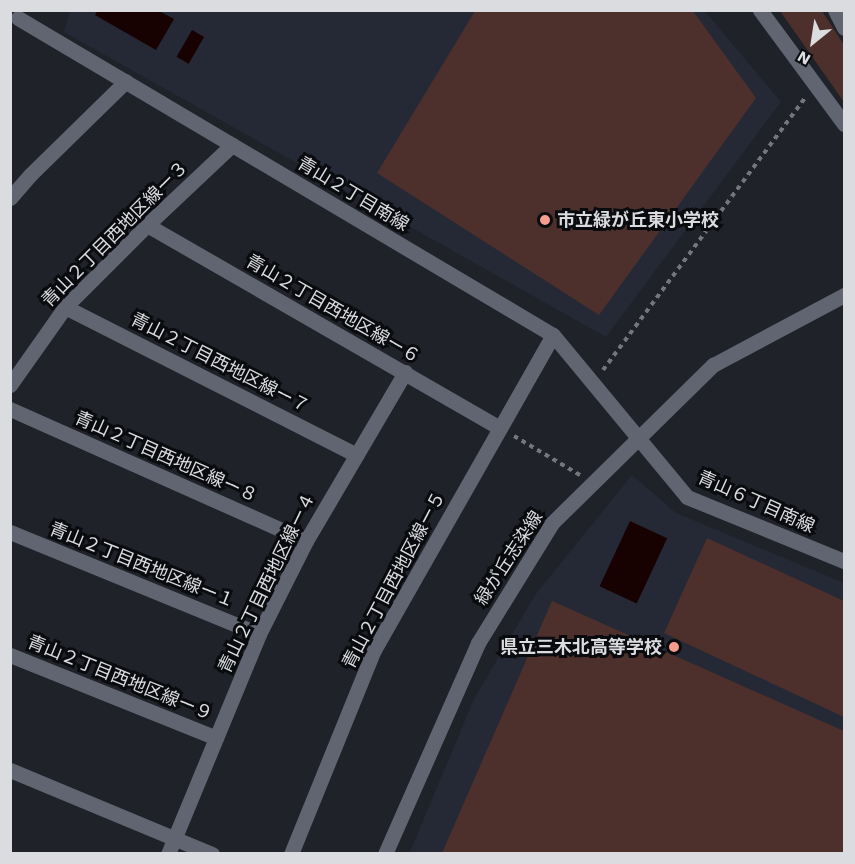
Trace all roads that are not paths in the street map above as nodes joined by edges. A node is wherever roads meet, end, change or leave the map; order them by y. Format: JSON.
{"nodes":[{"id":1,"x":760,"y":10,"type":"edge"},
{"id":2,"x":835,"y":10,"type":"edge"},
{"id":3,"x":18,"y":18,"type":"edge"},
{"id":4,"x":844,"y":28,"type":"edge"},
{"id":5,"x":126,"y":81,"type":"junction"},
{"id":6,"x":844,"y":124,"type":"edge"},
{"id":7,"x":232,"y":145,"type":"junction"},
{"id":8,"x":10,"y":198,"type":"edge"},
{"id":9,"x":147,"y":225,"type":"junction"},
{"id":10,"x":844,"y":295,"type":"edge"},
{"id":11,"x":65,"y":307,"type":"junction"},
{"id":12,"x":553,"y":335,"type":"junction"},
{"id":13,"x":405,"y":372,"type":"junction"},
{"id":14,"x":10,"y":385,"type":"edge"},
{"id":15,"x":10,"y":409,"type":"edge"},
{"id":16,"x":500,"y":428,"type":"junction"},
{"id":17,"x":639,"y":437,"type":"junction"},
{"id":18,"x":357,"y":454,"type":"junction"},
{"id":19,"x":10,"y":532,"type":"edge"},
{"id":20,"x":306,"y":541,"type":"junction"},
{"id":21,"x":844,"y":561,"type":"edge"},
{"id":22,"x":259,"y":634,"type":"junction"},
{"id":23,"x":10,"y":655,"type":"edge"},
{"id":24,"x":216,"y":738,"type":"junction"},
{"id":25,"x":10,"y":770,"type":"edge"},
{"id":26,"x":175,"y":837,"type":"junction"},
{"id":27,"x":168,"y":854,"type":"edge"},
{"id":28,"x":212,"y":854,"type":"edge"},
{"id":29,"x":291,"y":854,"type":"edge"},
{"id":30,"x":385,"y":854,"type":"edge"}],
"edges":[{"from":1,"to":6,"type":"street"},
{"from":2,"to":4,"type":"street"},
{"from":3,"to":5,"type":"street","name":"青山２丁目南線"},
{"from":5,"to":7,"type":"street","name":"青山２丁目南線"},
{"from":5,"to":8,"type":"street"},
{"from":7,"to":9,"type":"street","name":"青山２丁目西地区線ー３"},
{"from":7,"to":12,"type":"street","name":"青山２丁目南線"},
{"from":9,"to":11,"type":"street","name":"青山２丁目西地区線ー３"},
{"from":9,"to":13,"type":"street","name":"青山２丁目西地区線ー６"},
{"from":10,"to":17,"type":"street","name":"緑が丘志染線"},
{"from":11,"to":14,"type":"street","name":"青山２丁目西地区線ー３"},
{"from":11,"to":18,"type":"street","name":"青山２丁目西地区線ー７"},
{"from":12,"to":16,"type":"street","name":"青山２丁目西地区線ー５"},
{"from":12,"to":17,"type":"street","name":"青山２丁目南線"},
{"from":13,"to":16,"type":"street","name":"青山２丁目西地区線ー６"},
{"from":13,"to":18,"type":"street","name":"青山２丁目西地区線ー４"},
{"from":15,"to":20,"type":"street","name":"青山２丁目西地区線ー８"},
{"from":16,"to":29,"type":"street","name":"青山２丁目西地区線ー５"},
{"from":17,"to":21,"type":"street","name":"青山６丁目南線"},
{"from":17,"to":30,"type":"street","name":"緑が丘志染線"},
{"from":18,"to":20,"type":"street","name":"青山２丁目西地区線ー４"},
{"from":19,"to":22,"type":"street","name":"青山２丁目西地区線ー１"},
{"from":20,"to":22,"type":"street","name":"青山２丁目西地区線ー４"},
{"from":22,"to":24,"type":"street","name":"青山２丁目西地区線ー４"},
{"from":23,"to":24,"type":"street","name":"青山２丁目西地区線ー９"},
{"from":24,"to":26,"type":"street","name":"青山２丁目西地区線ー４"},
{"from":25,"to":26,"type":"street"},
{"from":26,"to":27,"type":"street","name":"青山２丁目西地区線ー４"},
{"from":26,"to":28,"type":"street"}]}
